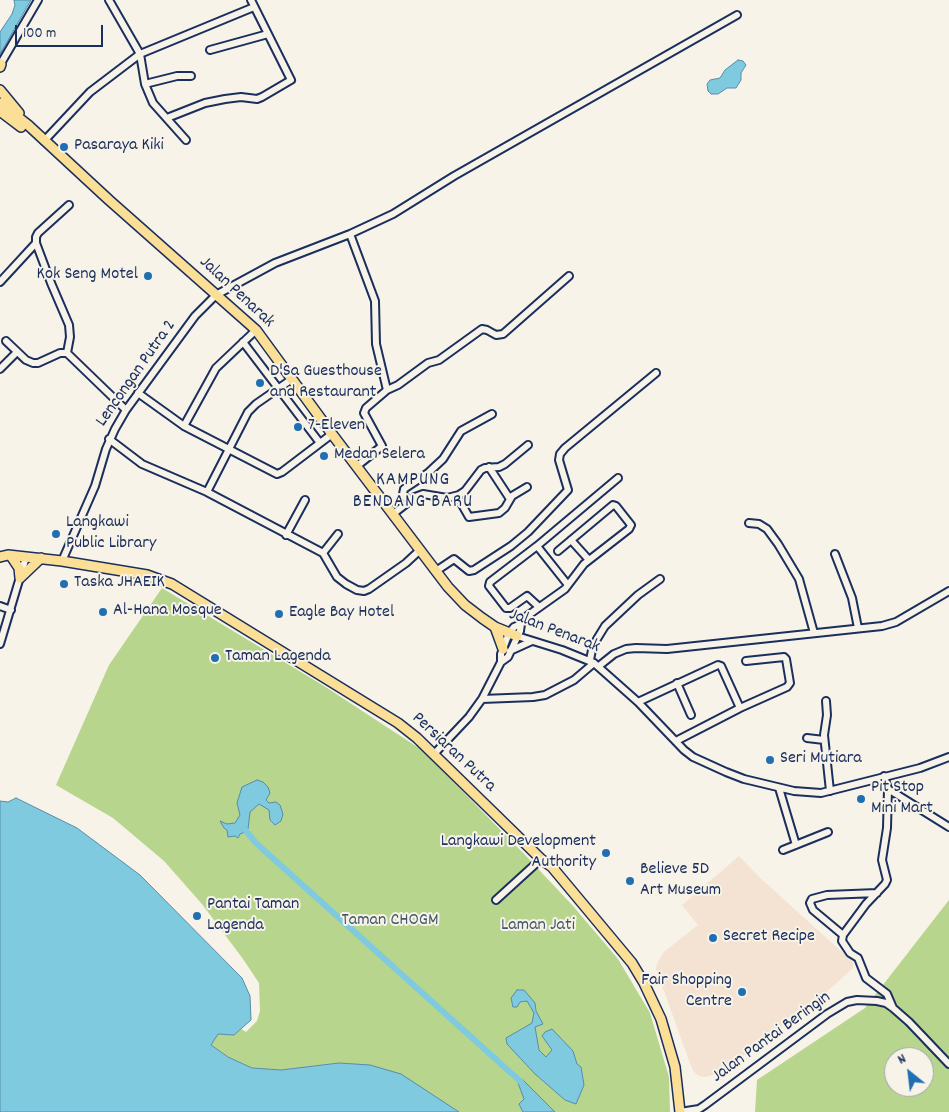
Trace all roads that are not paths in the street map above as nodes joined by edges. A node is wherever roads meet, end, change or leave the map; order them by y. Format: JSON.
{"nodes":[{"id":1,"x":38,"y":0,"type":"edge"},
{"id":2,"x":109,"y":0,"type":"edge"},
{"id":3,"x":251,"y":0,"type":"edge"},
{"id":4,"x":254,"y":7,"type":"junction"},
{"id":5,"x":737,"y":14,"type":"dead end"},
{"id":6,"x":268,"y":34,"type":"junction"},
{"id":7,"x":210,"y":50,"type":"dead end"},
{"id":8,"x":140,"y":54,"type":"junction"},
{"id":9,"x":0,"y":65,"type":"edge"},
{"id":10,"x":191,"y":76,"type":"dead end"},
{"id":11,"x":145,"y":84,"type":"junction"},
{"id":12,"x":0,"y":90,"type":"edge"},
{"id":13,"x":0,"y":103,"type":"edge"},
{"id":14,"x":0,"y":111,"type":"edge"},
{"id":15,"x":167,"y":118,"type":"junction"},
{"id":16,"x":28,"y":126,"type":"junction"},
{"id":17,"x":186,"y":140,"type":"dead end"},
{"id":18,"x":47,"y":144,"type":"junction"},
{"id":19,"x":69,"y":205,"type":"dead end"},
{"id":20,"x":350,"y":234,"type":"junction"},
{"id":21,"x":36,"y":243,"type":"junction"},
{"id":22,"x":569,"y":276,"type":"dead end"},
{"id":23,"x":0,"y":282,"type":"edge"},
{"id":24,"x":216,"y":294,"type":"junction"},
{"id":25,"x":256,"y":330,"type":"junction"},
{"id":26,"x":6,"y":341,"type":"dead end"},
{"id":27,"x":243,"y":342,"type":"junction"},
{"id":28,"x":17,"y":352,"type":"junction"},
{"id":29,"x":67,"y":354,"type":"junction"},
{"id":30,"x":0,"y":369,"type":"edge"},
{"id":31,"x":656,"y":373,"type":"dead end"},
{"id":32,"x":292,"y":379,"type":"junction"},
{"id":33,"x":279,"y":389,"type":"junction"},
{"id":34,"x":387,"y":390,"type":"junction"},
{"id":35,"x":138,"y":393,"type":"junction"},
{"id":36,"x":126,"y":410,"type":"junction"},
{"id":37,"x":492,"y":414,"type":"dead end"},
{"id":38,"x":184,"y":426,"type":"junction"},
{"id":39,"x":332,"y":434,"type":"junction"},
{"id":40,"x":110,"y":439,"type":"junction"},
{"id":41,"x":320,"y":443,"type":"junction"},
{"id":42,"x":528,"y":445,"type":"dead end"},
{"id":43,"x":229,"y":449,"type":"junction"},
{"id":44,"x":357,"y":466,"type":"junction"},
{"id":45,"x":489,"y":467,"type":"junction"},
{"id":46,"x":618,"y":478,"type":"dead end"},
{"id":47,"x":527,"y":487,"type":"dead end"},
{"id":48,"x":207,"y":492,"type":"junction"},
{"id":49,"x":457,"y":496,"type":"junction"},
{"id":50,"x":510,"y":499,"type":"junction"},
{"id":51,"x":305,"y":500,"type":"dead end"},
{"id":52,"x":408,"y":501,"type":"junction"},
{"id":53,"x":393,"y":514,"type":"junction"},
{"id":54,"x":749,"y":523,"type":"dead end"},
{"id":55,"x":338,"y":534,"type":"dead end"},
{"id":56,"x":286,"y":535,"type":"junction"},
{"id":57,"x":571,"y":540,"type":"junction"},
{"id":58,"x":537,"y":546,"type":"junction"},
{"id":59,"x":420,"y":550,"type":"junction"},
{"id":60,"x":558,"y":551,"type":"dead end"},
{"id":61,"x":323,"y":553,"type":"junction"},
{"id":62,"x":5,"y":554,"type":"edge"},
{"id":63,"x":835,"y":554,"type":"dead end"},
{"id":64,"x":26,"y":557,"type":"junction"},
{"id":65,"x":41,"y":558,"type":"junction"},
{"id":66,"x":589,"y":560,"type":"junction"},
{"id":67,"x":62,"y":561,"type":"junction"},
{"id":68,"x":436,"y":572,"type":"junction"},
{"id":69,"x":20,"y":578,"type":"junction"},
{"id":70,"x":660,"y":579,"type":"dead end"},
{"id":71,"x":568,"y":585,"type":"junction"},
{"id":72,"x":949,"y":590,"type":"edge"},
{"id":73,"x":0,"y":606,"type":"edge"},
{"id":74,"x":539,"y":607,"type":"junction"},
{"id":75,"x":11,"y":610,"type":"junction"},
{"id":76,"x":495,"y":627,"type":"junction"},
{"id":77,"x":858,"y":628,"type":"junction"},
{"id":78,"x":814,"y":633,"type":"junction"},
{"id":79,"x":513,"y":635,"type":"junction"},
{"id":80,"x":532,"y":641,"type":"junction"},
{"id":81,"x":0,"y":644,"type":"edge"},
{"id":82,"x":507,"y":650,"type":"junction"},
{"id":83,"x":746,"y":661,"type":"dead end"},
{"id":84,"x":595,"y":663,"type":"junction"},
{"id":85,"x":677,"y":683,"type":"junction"},
{"id":86,"x":482,"y":699,"type":"junction"},
{"id":87,"x":826,"y":701,"type":"dead end"},
{"id":88,"x":638,"y":702,"type":"junction"},
{"id":89,"x":740,"y":708,"type":"junction"},
{"id":90,"x":690,"y":715,"type":"dead end"},
{"id":91,"x":807,"y":738,"type":"dead end"},
{"id":92,"x":824,"y":740,"type":"junction"},
{"id":93,"x":676,"y":741,"type":"junction"},
{"id":94,"x":435,"y":753,"type":"junction"},
{"id":95,"x":949,"y":757,"type":"edge"},
{"id":96,"x":884,"y":776,"type":"junction"},
{"id":97,"x":779,"y":788,"type":"junction"},
{"id":98,"x":888,"y":789,"type":"junction"},
{"id":99,"x":830,"y":791,"type":"junction"},
{"id":100,"x":949,"y":827,"type":"edge"},
{"id":101,"x":828,"y":832,"type":"dead end"},
{"id":102,"x":796,"y":845,"type":"junction"},
{"id":103,"x":783,"y":850,"type":"dead end"},
{"id":104,"x":541,"y":859,"type":"junction"},
{"id":105,"x":877,"y":893,"type":"junction"},
{"id":106,"x":496,"y":900,"type":"dead end"},
{"id":107,"x":843,"y":935,"type":"junction"},
{"id":108,"x":893,"y":1008,"type":"junction"},
{"id":109,"x":949,"y":1064,"type":"edge"},
{"id":110,"x":680,"y":1112,"type":"edge"}],
"edges":[{"from":1,"to":9,"type":"street"},
{"from":2,"to":8,"type":"street"},
{"from":3,"to":4,"type":"street"},
{"from":4,"to":6,"type":"street"},
{"from":4,"to":8,"type":"street"},
{"from":5,"to":20,"type":"street","name":"Lencongan Putra 2"},
{"from":6,"to":7,"type":"street"},
{"from":6,"to":15,"type":"street"},
{"from":8,"to":11,"type":"street"},
{"from":8,"to":18,"type":"street"},
{"from":10,"to":11,"type":"street"},
{"from":11,"to":15,"type":"street"},
{"from":12,"to":16,"type":"main road"},
{"from":13,"to":16,"type":"main road","name":"Jalan Penarak"},
{"from":14,"to":18,"type":"main road"},
{"from":15,"to":17,"type":"street"},
{"from":16,"to":18,"type":"main road","name":"Jalan Penarak"},
{"from":18,"to":24,"type":"main road","name":"Jalan Penarak"},
{"from":19,"to":21,"type":"street"},
{"from":20,"to":24,"type":"street","name":"Lencongan Putra 2"},
{"from":20,"to":34,"type":"street"},
{"from":21,"to":23,"type":"street"},
{"from":21,"to":29,"type":"street"},
{"from":22,"to":34,"type":"street"},
{"from":24,"to":25,"type":"main road","name":"Jalan Penarak"},
{"from":24,"to":35,"type":"street","name":"Lencongan Putra 2"},
{"from":25,"to":27,"type":"street"},
{"from":25,"to":32,"type":"main road","name":"Jalan Penarak"},
{"from":26,"to":28,"type":"street"},
{"from":27,"to":33,"type":"street"},
{"from":27,"to":38,"type":"street"},
{"from":28,"to":29,"type":"street"},
{"from":28,"to":30,"type":"street"},
{"from":29,"to":36,"type":"street"},
{"from":31,"to":68,"type":"street"},
{"from":32,"to":33,"type":"street"},
{"from":32,"to":39,"type":"main road","name":"Jalan Penarak"},
{"from":33,"to":41,"type":"street"},
{"from":33,"to":43,"type":"street"},
{"from":34,"to":44,"type":"street"},
{"from":35,"to":36,"type":"street","name":"Lencongan Putra 2"},
{"from":35,"to":38,"type":"street"},
{"from":36,"to":40,"type":"street","name":"Lencongan Putra 2"},
{"from":37,"to":52,"type":"street"},
{"from":38,"to":43,"type":"street"},
{"from":39,"to":41,"type":"street"},
{"from":39,"to":44,"type":"main road","name":"Jalan Penarak"},
{"from":40,"to":48,"type":"street"},
{"from":40,"to":67,"type":"street","name":"Lencongan Putra 2"},
{"from":41,"to":43,"type":"street"},
{"from":42,"to":45,"type":"street"},
{"from":43,"to":48,"type":"street"},
{"from":44,"to":53,"type":"main road","name":"Jalan Penarak"},
{"from":45,"to":49,"type":"street"},
{"from":45,"to":50,"type":"street"},
{"from":46,"to":58,"type":"street"},
{"from":47,"to":50,"type":"street"},
{"from":48,"to":56,"type":"street"},
{"from":49,"to":50,"type":"street"},
{"from":49,"to":52,"type":"street"},
{"from":51,"to":56,"type":"street"},
{"from":52,"to":53,"type":"street"},
{"from":53,"to":59,"type":"main road","name":"Jalan Penarak"},
{"from":54,"to":78,"type":"street"},
{"from":55,"to":61,"type":"street"},
{"from":56,"to":61,"type":"street"},
{"from":57,"to":60,"type":"street"},
{"from":57,"to":66,"type":"street"},
{"from":57,"to":66,"type":"street"},
{"from":58,"to":71,"type":"street"},
{"from":58,"to":74,"type":"street"},
{"from":59,"to":61,"type":"street"},
{"from":59,"to":68,"type":"main road","name":"Jalan Penarak"},
{"from":62,"to":64,"type":"main road","name":"Persiaran Putra"},
{"from":62,"to":69,"type":"main road"},
{"from":63,"to":77,"type":"street"},
{"from":64,"to":65,"type":"main road","name":"Persiaran Putra"},
{"from":64,"to":69,"type":"street"},
{"from":65,"to":67,"type":"main road","name":"Persiaran Putra"},
{"from":65,"to":69,"type":"main road"},
{"from":66,"to":71,"type":"street"},
{"from":67,"to":94,"type":"main road","name":"Persiaran Putra"},
{"from":68,"to":76,"type":"main road","name":"Jalan Penarak"},
{"from":69,"to":75,"type":"street"},
{"from":70,"to":84,"type":"street"},
{"from":71,"to":74,"type":"street"},
{"from":72,"to":77,"type":"street"},
{"from":73,"to":75,"type":"street"},
{"from":74,"to":79,"type":"street"},
{"from":75,"to":81,"type":"street"},
{"from":76,"to":79,"type":"main road","name":"Jalan Penarak"},
{"from":76,"to":82,"type":"main road"},
{"from":77,"to":78,"type":"street"},
{"from":78,"to":84,"type":"street"},
{"from":79,"to":80,"type":"street","name":"Jalan Penarak"},
{"from":79,"to":82,"type":"street"},
{"from":80,"to":82,"type":"street"},
{"from":80,"to":84,"type":"street","name":"Jalan Penarak"},
{"from":82,"to":86,"type":"street"},
{"from":83,"to":89,"type":"street"},
{"from":84,"to":86,"type":"street"},
{"from":84,"to":88,"type":"street","name":"Jalan Penarak"},
{"from":85,"to":88,"type":"street"},
{"from":85,"to":89,"type":"street"},
{"from":85,"to":90,"type":"street"},
{"from":86,"to":94,"type":"street"},
{"from":87,"to":92,"type":"street"},
{"from":88,"to":93,"type":"street","name":"Jalan Penarak"},
{"from":89,"to":93,"type":"street"},
{"from":91,"to":92,"type":"street"},
{"from":92,"to":99,"type":"street"},
{"from":93,"to":97,"type":"street","name":"Jalan Penarak"},
{"from":94,"to":104,"type":"main road","name":"Persiaran Putra"},
{"from":95,"to":96,"type":"street","name":"Jalan Penarak"},
{"from":96,"to":98,"type":"street"},
{"from":96,"to":99,"type":"street","name":"Jalan Penarak"},
{"from":97,"to":99,"type":"street","name":"Jalan Penarak"},
{"from":97,"to":102,"type":"street"},
{"from":98,"to":100,"type":"street"},
{"from":98,"to":105,"type":"street"},
{"from":101,"to":102,"type":"street"},
{"from":102,"to":103,"type":"street"},
{"from":104,"to":106,"type":"street"},
{"from":104,"to":110,"type":"main road","name":"Persiaran Putra"},
{"from":105,"to":107,"type":"street"},
{"from":105,"to":107,"type":"street"},
{"from":107,"to":108,"type":"street"},
{"from":108,"to":109,"type":"street","name":"Jalan Pantai Beringin"},
{"from":108,"to":110,"type":"street","name":"Jalan Pantai Beringin"}]}
